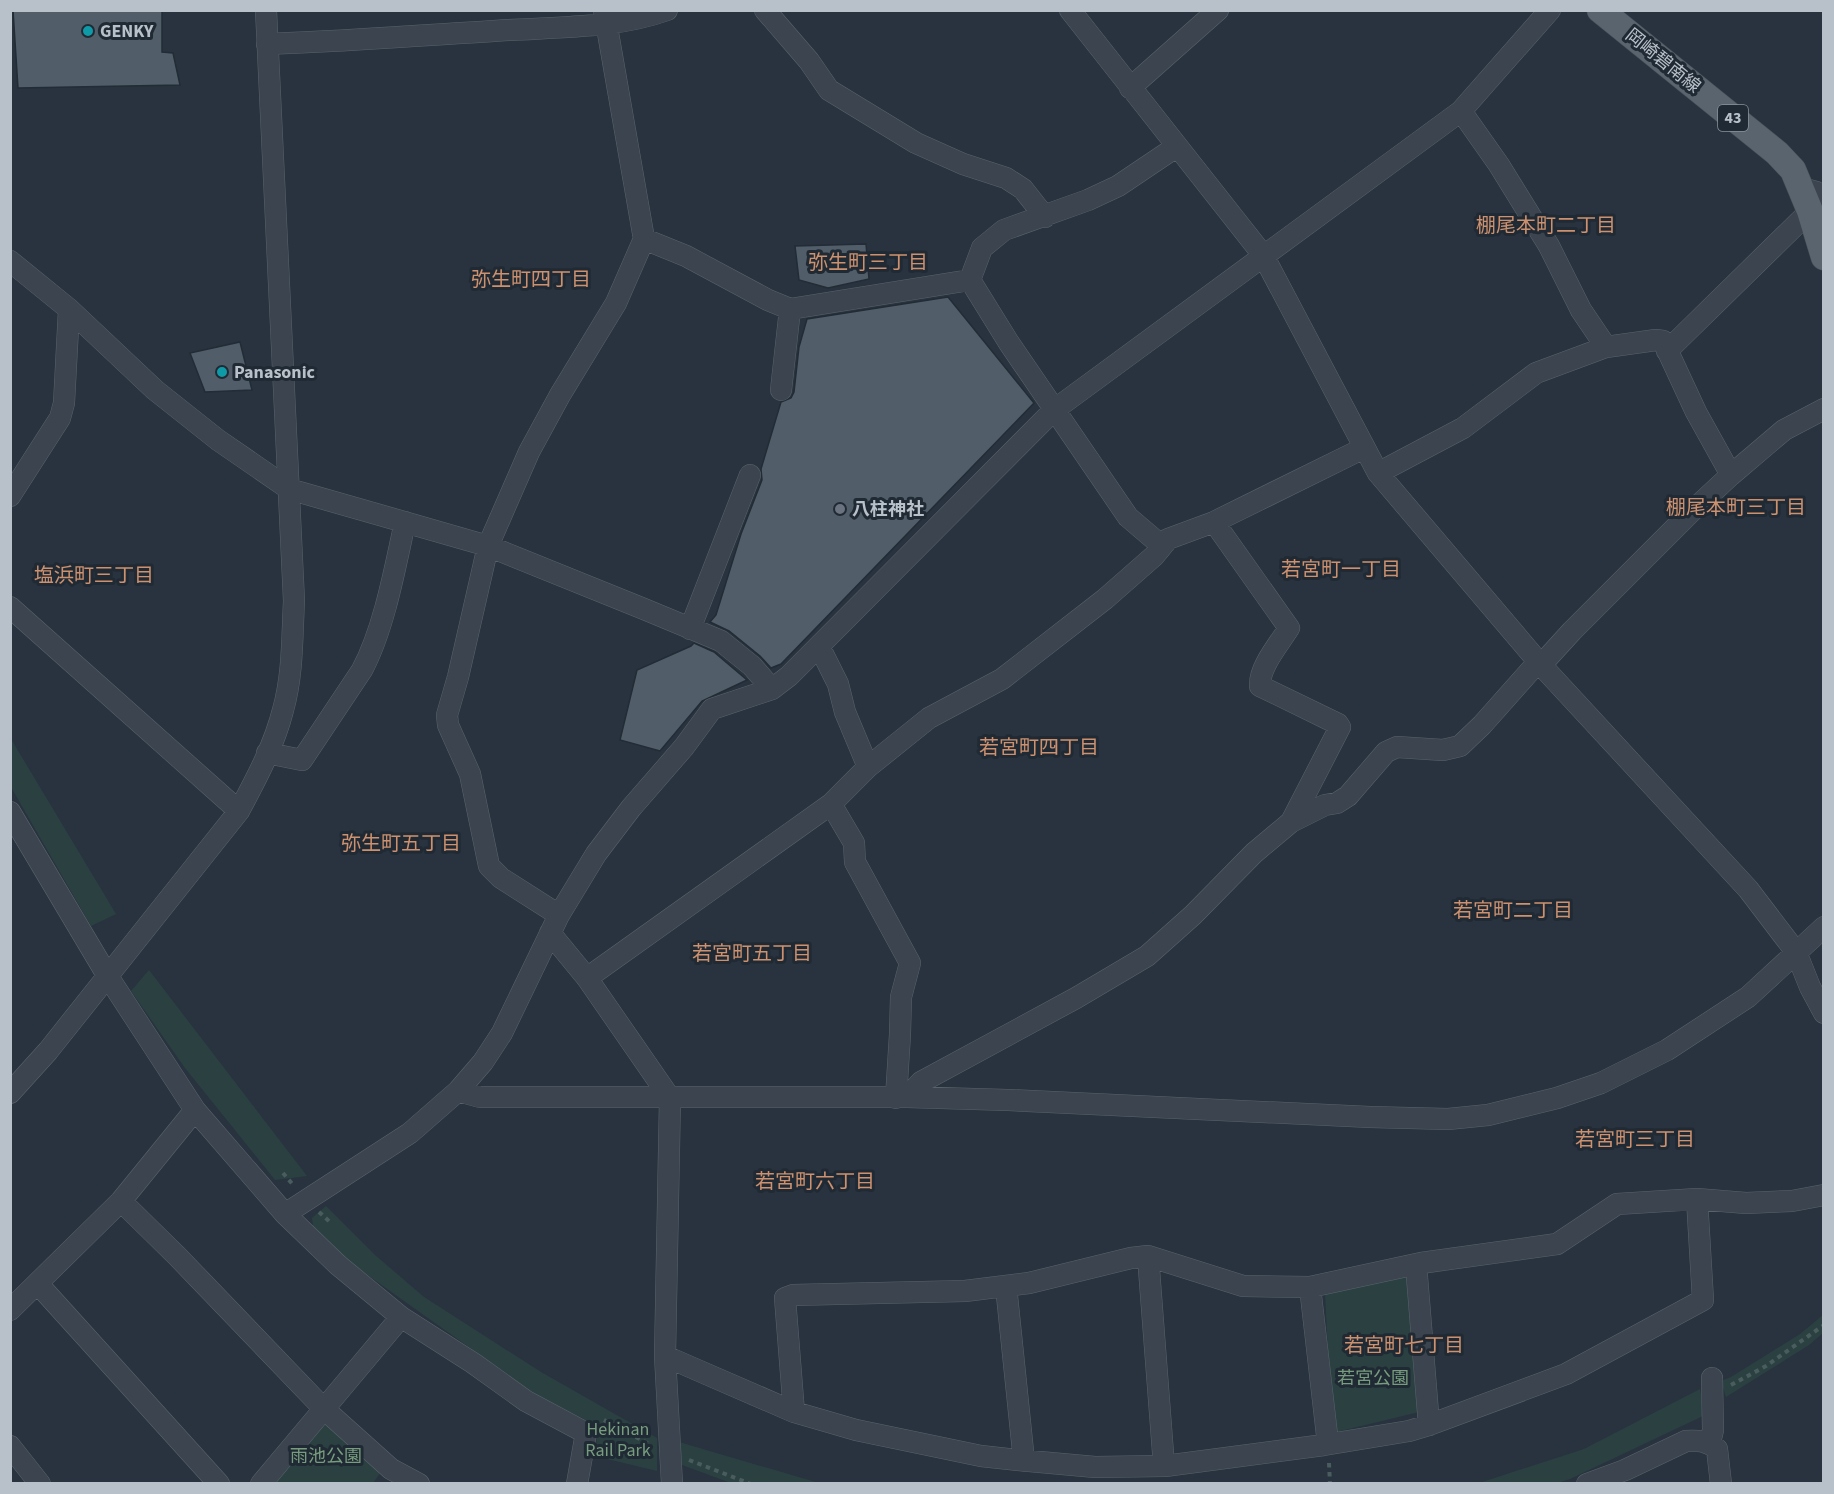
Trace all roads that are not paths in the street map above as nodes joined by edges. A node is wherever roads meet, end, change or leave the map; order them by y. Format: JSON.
{"nodes":[{"id":1,"x":266,"y":10,"type":"edge"},
{"id":2,"x":667,"y":10,"type":"edge"},
{"id":3,"x":765,"y":10,"type":"edge"},
{"id":4,"x":1070,"y":10,"type":"edge"},
{"id":5,"x":1218,"y":10,"type":"edge"},
{"id":6,"x":1550,"y":10,"type":"edge"},
{"id":7,"x":1600,"y":10,"type":"edge"},
{"id":8,"x":605,"y":17,"type":"edge"},
{"id":9,"x":267,"y":44,"type":"junction"},
{"id":10,"x":1130,"y":88,"type":"junction"},
{"id":11,"x":1461,"y":111,"type":"junction"},
{"id":12,"x":1176,"y":147,"type":"junction"},
{"id":13,"x":1811,"y":199,"type":"edge"},
{"id":14,"x":1045,"y":217,"type":"junction"},
{"id":15,"x":644,"y":239,"type":"junction"},
{"id":16,"x":1263,"y":255,"type":"junction"},
{"id":17,"x":1824,"y":257,"type":"edge"},
{"id":18,"x":10,"y":261,"type":"edge"},
{"id":19,"x":970,"y":280,"type":"junction"},
{"id":20,"x":69,"y":309,"type":"junction"},
{"id":21,"x":790,"y":309,"type":"junction"},
{"id":22,"x":1606,"y":347,"type":"junction"},
{"id":23,"x":1667,"y":351,"type":"junction"},
{"id":24,"x":781,"y":390,"type":"dead end"},
{"id":25,"x":1824,"y":409,"type":"edge"},
{"id":26,"x":1054,"y":410,"type":"junction"},
{"id":27,"x":1364,"y":448,"type":"junction"},
{"id":28,"x":1378,"y":473,"type":"junction"},
{"id":29,"x":750,"y":475,"type":"dead end"},
{"id":30,"x":1731,"y":475,"type":"junction"},
{"id":31,"x":289,"y":489,"type":"junction"},
{"id":32,"x":10,"y":496,"type":"edge"},
{"id":33,"x":405,"y":522,"type":"junction"},
{"id":34,"x":1214,"y":522,"type":"junction"},
{"id":35,"x":488,"y":546,"type":"junction"},
{"id":36,"x":1162,"y":546,"type":"junction"},
{"id":37,"x":10,"y":607,"type":"edge"},
{"id":38,"x":690,"y":629,"type":"junction"},
{"id":39,"x":819,"y":646,"type":"junction"},
{"id":40,"x":1540,"y":664,"type":"junction"},
{"id":41,"x":772,"y":689,"type":"junction"},
{"id":42,"x":267,"y":753,"type":"junction"},
{"id":43,"x":868,"y":767,"type":"junction"},
{"id":44,"x":831,"y":804,"type":"junction"},
{"id":45,"x":239,"y":811,"type":"junction"},
{"id":46,"x":10,"y":812,"type":"edge"},
{"id":47,"x":1291,"y":822,"type":"junction"},
{"id":48,"x":554,"y":924,"type":"junction"},
{"id":49,"x":1824,"y":927,"type":"edge"},
{"id":50,"x":1796,"y":952,"type":"junction"},
{"id":51,"x":107,"y":975,"type":"junction"},
{"id":52,"x":587,"y":978,"type":"junction"},
{"id":53,"x":1824,"y":1013,"type":"edge"},
{"id":54,"x":458,"y":1091,"type":"junction"},
{"id":55,"x":10,"y":1093,"type":"edge"},
{"id":56,"x":901,"y":1097,"type":"junction"},
{"id":57,"x":670,"y":1098,"type":"junction"},
{"id":58,"x":195,"y":1110,"type":"junction"},
{"id":59,"x":1824,"y":1196,"type":"edge"},
{"id":60,"x":1697,"y":1199,"type":"junction"},
{"id":61,"x":121,"y":1201,"type":"junction"},
{"id":62,"x":285,"y":1214,"type":"junction"},
{"id":63,"x":1148,"y":1256,"type":"junction"},
{"id":64,"x":1416,"y":1264,"type":"junction"},
{"id":65,"x":38,"y":1284,"type":"junction"},
{"id":66,"x":1006,"y":1286,"type":"junction"},
{"id":67,"x":1311,"y":1287,"type":"junction"},
{"id":68,"x":10,"y":1310,"type":"edge"},
{"id":69,"x":401,"y":1317,"type":"junction"},
{"id":70,"x":665,"y":1356,"type":"junction"},
{"id":71,"x":1720,"y":1383,"type":"road end"},
{"id":72,"x":324,"y":1409,"type":"junction"},
{"id":73,"x":794,"y":1412,"type":"junction"},
{"id":74,"x":1429,"y":1425,"type":"junction"},
{"id":75,"x":1710,"y":1443,"type":"junction"},
{"id":76,"x":1328,"y":1444,"type":"junction"},
{"id":77,"x":10,"y":1446,"type":"edge"},
{"id":78,"x":1024,"y":1461,"type":"junction"},
{"id":79,"x":1164,"y":1466,"type":"junction"},
{"id":80,"x":386,"y":1476,"type":"edge"},
{"id":81,"x":40,"y":1484,"type":"edge"},
{"id":82,"x":219,"y":1484,"type":"edge"},
{"id":83,"x":261,"y":1484,"type":"edge"},
{"id":84,"x":419,"y":1484,"type":"edge"},
{"id":85,"x":577,"y":1484,"type":"edge"},
{"id":86,"x":672,"y":1484,"type":"edge"},
{"id":87,"x":1587,"y":1484,"type":"edge"},
{"id":88,"x":1721,"y":1484,"type":"edge"}],
"edges":[{"from":1,"to":9,"type":"street"},
{"from":2,"to":8,"type":"street"},
{"from":3,"to":14,"type":"street"},
{"from":4,"to":10,"type":"street"},
{"from":5,"to":10,"type":"street"},
{"from":6,"to":11,"type":"street"},
{"from":7,"to":13,"type":"main road","name":"岡崎碧南線","number":"43"},
{"from":8,"to":9,"type":"street"},
{"from":8,"to":15,"type":"street"},
{"from":9,"to":31,"type":"street"},
{"from":10,"to":12,"type":"street"},
{"from":11,"to":16,"type":"street"},
{"from":11,"to":22,"type":"street"},
{"from":12,"to":14,"type":"street"},
{"from":12,"to":16,"type":"street"},
{"from":13,"to":17,"type":"main road","name":"岡崎碧南線","number":"43"},
{"from":13,"to":23,"type":"street"},
{"from":14,"to":19,"type":"street"},
{"from":15,"to":21,"type":"street"},
{"from":15,"to":35,"type":"street"},
{"from":16,"to":26,"type":"street"},
{"from":16,"to":27,"type":"street"},
{"from":18,"to":20,"type":"street"},
{"from":19,"to":21,"type":"street"},
{"from":19,"to":26,"type":"street"},
{"from":20,"to":31,"type":"street"},
{"from":20,"to":32,"type":"street"},
{"from":21,"to":24,"type":"street"},
{"from":22,"to":23,"type":"street"},
{"from":22,"to":28,"type":"street"},
{"from":23,"to":30,"type":"street"},
{"from":25,"to":30,"type":"street"},
{"from":26,"to":36,"type":"street"},
{"from":26,"to":39,"type":"street"},
{"from":27,"to":28,"type":"street"},
{"from":27,"to":34,"type":"street"},
{"from":28,"to":40,"type":"street"},
{"from":29,"to":38,"type":"street"},
{"from":30,"to":40,"type":"street"},
{"from":31,"to":33,"type":"street"},
{"from":31,"to":42,"type":"street"},
{"from":33,"to":35,"type":"street"},
{"from":33,"to":42,"type":"street"},
{"from":34,"to":36,"type":"street"},
{"from":34,"to":47,"type":"street"},
{"from":35,"to":38,"type":"street"},
{"from":35,"to":48,"type":"street"},
{"from":36,"to":43,"type":"street"},
{"from":37,"to":45,"type":"street"},
{"from":38,"to":41,"type":"street"},
{"from":39,"to":41,"type":"street"},
{"from":39,"to":43,"type":"street"},
{"from":40,"to":47,"type":"street"},
{"from":40,"to":50,"type":"street"},
{"from":41,"to":48,"type":"street"},
{"from":42,"to":45,"type":"street"},
{"from":43,"to":44,"type":"street"},
{"from":44,"to":52,"type":"street"},
{"from":44,"to":56,"type":"street"},
{"from":45,"to":51,"type":"street"},
{"from":46,"to":51,"type":"street"},
{"from":47,"to":56,"type":"street"},
{"from":48,"to":52,"type":"street"},
{"from":48,"to":54,"type":"street"},
{"from":49,"to":50,"type":"street"},
{"from":50,"to":53,"type":"street"},
{"from":50,"to":56,"type":"street"},
{"from":51,"to":55,"type":"street"},
{"from":51,"to":58,"type":"street"},
{"from":52,"to":57,"type":"street"},
{"from":54,"to":57,"type":"street"},
{"from":54,"to":62,"type":"street"},
{"from":56,"to":57,"type":"street"},
{"from":57,"to":70,"type":"street"},
{"from":58,"to":61,"type":"street"},
{"from":58,"to":62,"type":"street"},
{"from":59,"to":60,"type":"street"},
{"from":60,"to":64,"type":"street"},
{"from":60,"to":74,"type":"street"},
{"from":61,"to":65,"type":"street"},
{"from":61,"to":72,"type":"street"},
{"from":62,"to":69,"type":"street"},
{"from":63,"to":66,"type":"street"},
{"from":63,"to":67,"type":"street"},
{"from":63,"to":79,"type":"street"},
{"from":64,"to":67,"type":"street"},
{"from":64,"to":74,"type":"street"},
{"from":65,"to":68,"type":"street"},
{"from":65,"to":82,"type":"street"},
{"from":66,"to":73,"type":"street"},
{"from":66,"to":78,"type":"street"},
{"from":67,"to":76,"type":"street"},
{"from":69,"to":72,"type":"street"},
{"from":69,"to":85,"type":"street"},
{"from":70,"to":73,"type":"street"},
{"from":70,"to":86,"type":"street"},
{"from":71,"to":75,"type":"street"},
{"from":72,"to":80,"type":"street"},
{"from":72,"to":83,"type":"street"},
{"from":73,"to":78,"type":"street"},
{"from":74,"to":76,"type":"street"},
{"from":75,"to":87,"type":"street"},
{"from":75,"to":88,"type":"street"},
{"from":76,"to":79,"type":"street"},
{"from":77,"to":81,"type":"street"},
{"from":78,"to":79,"type":"street"},
{"from":80,"to":84,"type":"street"}]}
